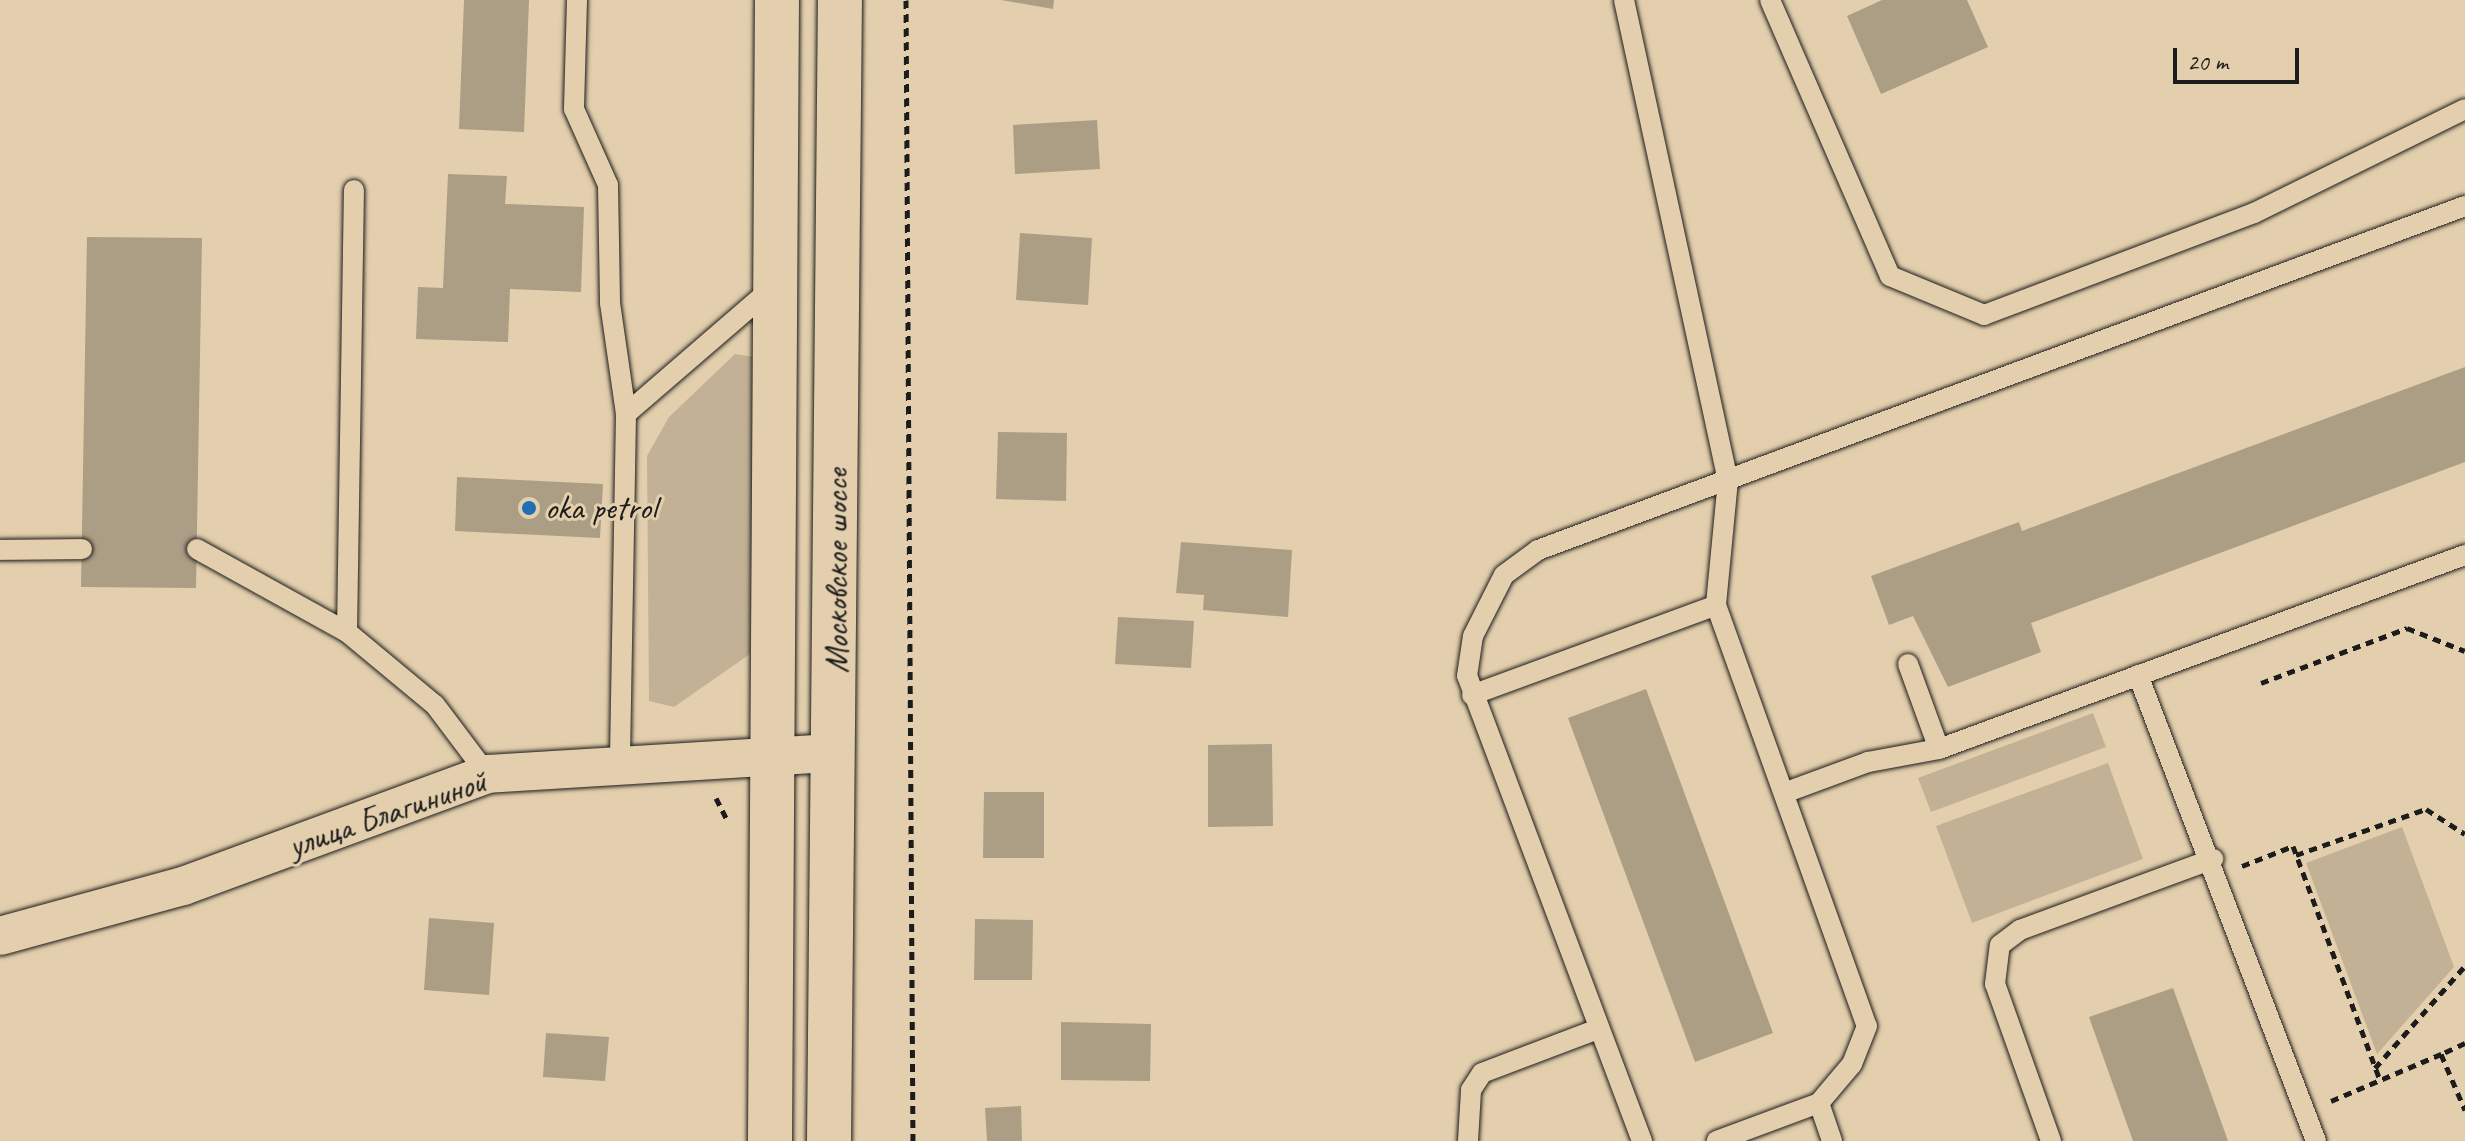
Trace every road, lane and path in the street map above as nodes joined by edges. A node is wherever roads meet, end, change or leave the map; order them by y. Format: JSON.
{"nodes":[{"id":1,"x":577,"y":0,"type":"edge"},
{"id":2,"x":777,"y":0,"type":"edge"},
{"id":3,"x":840,"y":0,"type":"edge"},
{"id":4,"x":906,"y":0,"type":"edge"},
{"id":5,"x":1624,"y":0,"type":"edge"},
{"id":6,"x":1770,"y":0,"type":"edge"},
{"id":7,"x":2465,"y":109,"type":"edge"},
{"id":8,"x":354,"y":190,"type":"dead end"},
{"id":9,"x":2465,"y":206,"type":"edge"},
{"id":10,"x":776,"y":285,"type":"junction"},
{"id":11,"x":626,"y":414,"type":"junction"},
{"id":12,"x":1728,"y":480,"type":"junction"},
{"id":13,"x":82,"y":549,"type":"dead end"},
{"id":14,"x":197,"y":549,"type":"dead end"},
{"id":15,"x":0,"y":550,"type":"edge"},
{"id":16,"x":2465,"y":555,"type":"edge"},
{"id":17,"x":1716,"y":605,"type":"junction"},
{"id":18,"x":347,"y":632,"type":"junction"},
{"id":19,"x":2465,"y":651,"type":"edge"},
{"id":20,"x":1908,"y":664,"type":"dead end"},
{"id":21,"x":2138,"y":675,"type":"junction"},
{"id":22,"x":2261,"y":683,"type":"dead end"},
{"id":23,"x":1472,"y":695,"type":"junction"},
{"id":24,"x":1939,"y":749,"type":"junction"},
{"id":25,"x":834,"y":753,"type":"junction"},
{"id":26,"x":774,"y":755,"type":"junction"},
{"id":27,"x":620,"y":764,"type":"junction"},
{"id":28,"x":487,"y":774,"type":"junction"},
{"id":29,"x":1784,"y":793,"type":"junction"},
{"id":30,"x":2465,"y":834,"type":"edge"},
{"id":31,"x":2296,"y":855,"type":"junction"},
{"id":32,"x":2215,"y":867,"type":"junction"},
{"id":33,"x":0,"y":936,"type":"edge"},
{"id":34,"x":2465,"y":966,"type":"edge"},
{"id":35,"x":1595,"y":1030,"type":"junction"},
{"id":36,"x":2465,"y":1043,"type":"edge"},
{"id":37,"x":2441,"y":1054,"type":"junction"},
{"id":38,"x":2375,"y":1068,"type":"junction"},
{"id":39,"x":2380,"y":1080,"type":"junction"},
{"id":40,"x":1819,"y":1103,"type":"junction"},
{"id":41,"x":2465,"y":1110,"type":"edge"},
{"id":42,"x":2306,"y":1112,"type":"junction"},
{"id":43,"x":770,"y":1141,"type":"edge"},
{"id":44,"x":829,"y":1141,"type":"edge"},
{"id":45,"x":913,"y":1141,"type":"edge"},
{"id":46,"x":1468,"y":1141,"type":"edge"},
{"id":47,"x":1642,"y":1141,"type":"edge"},
{"id":48,"x":1717,"y":1141,"type":"edge"},
{"id":49,"x":1832,"y":1141,"type":"edge"},
{"id":50,"x":2051,"y":1141,"type":"edge"},
{"id":51,"x":2316,"y":1141,"type":"edge"}],
"edges":[{"from":1,"to":11,"type":"lane"},
{"from":2,"to":10,"type":"main road","name":"Московское шоссе"},
{"from":3,"to":25,"type":"main road","name":"Московское шоссе"},
{"from":4,"to":45,"type":"path"},
{"from":5,"to":12,"type":"lane"},
{"from":6,"to":7,"type":"lane"},
{"from":8,"to":18,"type":"lane"},
{"from":9,"to":12,"type":"lane"},
{"from":10,"to":11,"type":"lane"},
{"from":10,"to":26,"type":"main road","name":"Московское шоссе"},
{"from":11,"to":27,"type":"lane"},
{"from":12,"to":17,"type":"lane"},
{"from":12,"to":23,"type":"lane"},
{"from":13,"to":15,"type":"lane"},
{"from":14,"to":18,"type":"lane"},
{"from":16,"to":21,"type":"lane"},
{"from":17,"to":23,"type":"lane"},
{"from":17,"to":29,"type":"lane"},
{"from":18,"to":28,"type":"lane"},
{"from":19,"to":22,"type":"path"},
{"from":20,"to":24,"type":"lane"},
{"from":21,"to":24,"type":"lane"},
{"from":21,"to":32,"type":"lane"},
{"from":23,"to":35,"type":"lane"},
{"from":24,"to":29,"type":"lane"},
{"from":25,"to":26,"type":"street","name":"улица Благининой"},
{"from":25,"to":44,"type":"main road","name":"Московское шоссе"},
{"from":26,"to":27,"type":"street","name":"улица Благининой"},
{"from":26,"to":43,"type":"main road","name":"Московское шоссе"},
{"from":27,"to":28,"type":"street","name":"улица Благининой"},
{"from":28,"to":33,"type":"street","name":"улица Благининой"},
{"from":29,"to":40,"type":"lane"},
{"from":30,"to":31,"type":"path"},
{"from":31,"to":32,"type":"path"},
{"from":31,"to":38,"type":"path"},
{"from":32,"to":42,"type":"lane"},
{"from":32,"to":50,"type":"lane"},
{"from":34,"to":38,"type":"path"},
{"from":35,"to":46,"type":"lane"},
{"from":35,"to":47,"type":"lane"},
{"from":36,"to":37,"type":"path"},
{"from":37,"to":39,"type":"path"},
{"from":37,"to":41,"type":"path"},
{"from":38,"to":39,"type":"path"},
{"from":39,"to":42,"type":"path"},
{"from":40,"to":48,"type":"lane"},
{"from":40,"to":49,"type":"lane"},
{"from":42,"to":51,"type":"lane"}]}
